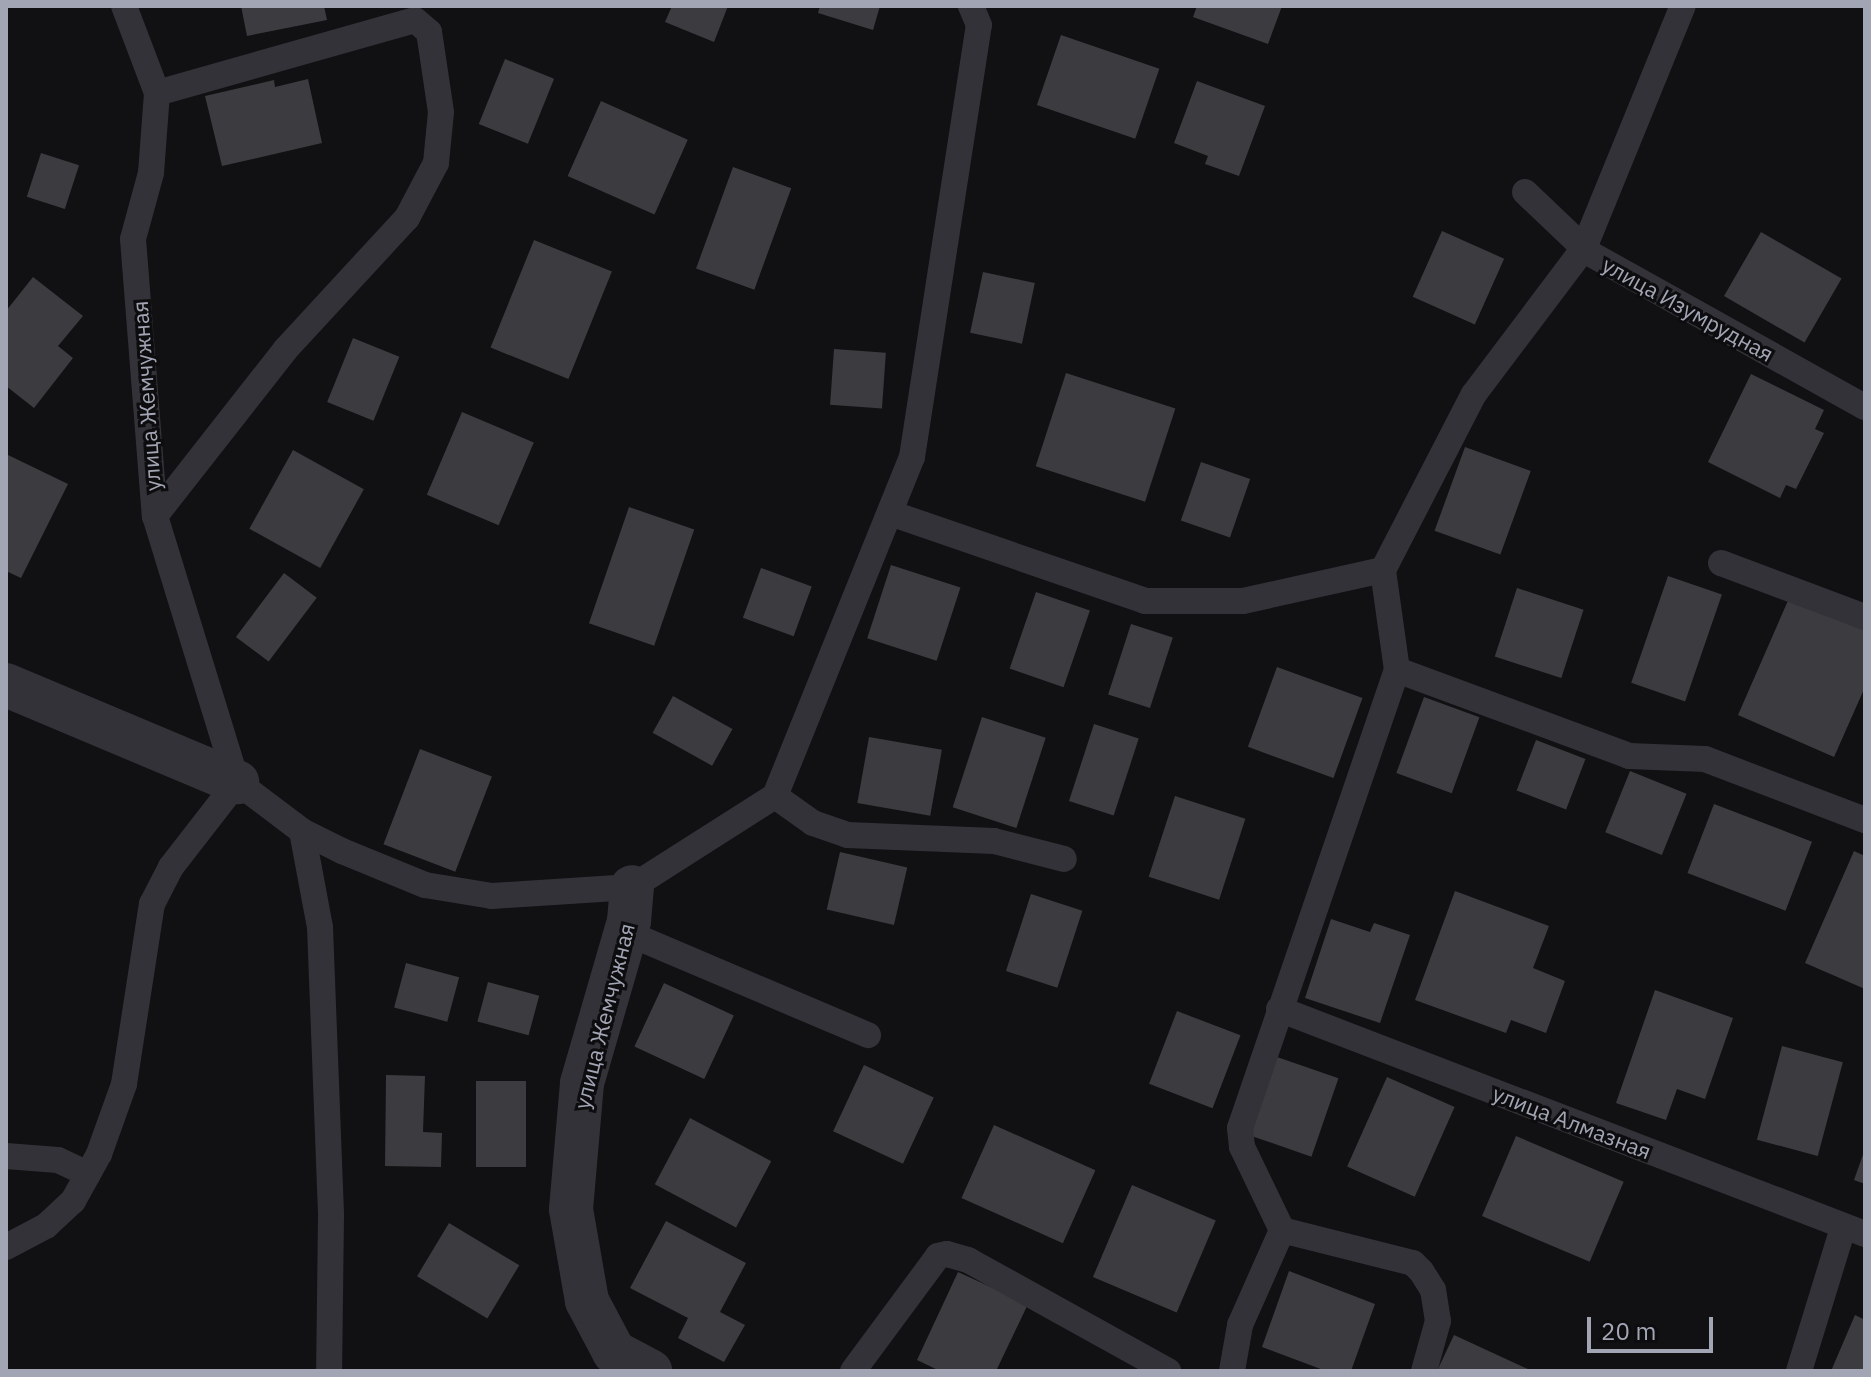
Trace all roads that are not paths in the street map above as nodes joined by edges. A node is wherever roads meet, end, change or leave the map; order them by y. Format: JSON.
{"nodes":[{"id":1,"x":124,"y":6,"type":"edge"},
{"id":2,"x":971,"y":6,"type":"edge"},
{"id":3,"x":1683,"y":6,"type":"edge"},
{"id":4,"x":157,"y":93,"type":"junction"},
{"id":5,"x":1525,"y":192,"type":"dead end"},
{"id":6,"x":1584,"y":248,"type":"junction"},
{"id":7,"x":1865,"y":407,"type":"edge"},
{"id":8,"x":890,"y":513,"type":"junction"},
{"id":9,"x":155,"y":516,"type":"junction"},
{"id":10,"x":1721,"y":563,"type":"dead end"},
{"id":11,"x":1383,"y":570,"type":"junction"},
{"id":12,"x":1865,"y":617,"type":"edge"},
{"id":13,"x":1397,"y":670,"type":"junction"},
{"id":14,"x":6,"y":685,"type":"edge"},
{"id":15,"x":237,"y":782,"type":"junction"},
{"id":16,"x":775,"y":796,"type":"junction"},
{"id":17,"x":1865,"y":820,"type":"edge"},
{"id":18,"x":302,"y":831,"type":"junction"},
{"id":19,"x":1064,"y":859,"type":"dead end"},
{"id":20,"x":632,"y":887,"type":"junction"},
{"id":21,"x":625,"y":932,"type":"junction"},
{"id":22,"x":1279,"y":1009,"type":"junction"},
{"id":23,"x":868,"y":1035,"type":"dead end"},
{"id":24,"x":6,"y":1156,"type":"edge"},
{"id":25,"x":88,"y":1174,"type":"junction"},
{"id":26,"x":1282,"y":1230,"type":"junction"},
{"id":27,"x":1854,"y":1231,"type":"edge"},
{"id":28,"x":6,"y":1247,"type":"edge"},
{"id":29,"x":622,"y":1365,"type":"edge"},
{"id":30,"x":329,"y":1371,"type":"edge"},
{"id":31,"x":853,"y":1371,"type":"edge"},
{"id":32,"x":1168,"y":1371,"type":"edge"},
{"id":33,"x":1232,"y":1371,"type":"edge"},
{"id":34,"x":1424,"y":1371,"type":"edge"},
{"id":35,"x":1799,"y":1371,"type":"edge"}],
"edges":[{"from":1,"to":4,"type":"lane","name":"улица Жемчужная"},
{"from":2,"to":8,"type":"lane"},
{"from":3,"to":6,"type":"lane"},
{"from":4,"to":9,"type":"lane","name":"улица Жемчужная"},
{"from":4,"to":9,"type":"lane"},
{"from":5,"to":6,"type":"lane","name":"улица Изумрудная"},
{"from":6,"to":7,"type":"lane","name":"улица Изумрудная"},
{"from":6,"to":11,"type":"lane"},
{"from":8,"to":11,"type":"lane"},
{"from":8,"to":16,"type":"lane"},
{"from":9,"to":15,"type":"lane","name":"улица Жемчужная"},
{"from":10,"to":12,"type":"lane"},
{"from":11,"to":13,"type":"lane"},
{"from":13,"to":17,"type":"lane"},
{"from":13,"to":22,"type":"lane"},
{"from":14,"to":15,"type":"street"},
{"from":15,"to":18,"type":"lane"},
{"from":15,"to":25,"type":"lane"},
{"from":16,"to":19,"type":"lane"},
{"from":16,"to":20,"type":"lane"},
{"from":18,"to":20,"type":"lane"},
{"from":18,"to":30,"type":"lane"},
{"from":20,"to":21,"type":"street","name":"улица Жемчужная"},
{"from":21,"to":23,"type":"lane"},
{"from":21,"to":29,"type":"street","name":"улица Жемчужная"},
{"from":22,"to":26,"type":"lane"},
{"from":22,"to":27,"type":"lane","name":"улица Алмазная"},
{"from":24,"to":25,"type":"lane"},
{"from":25,"to":28,"type":"lane"},
{"from":26,"to":33,"type":"lane"},
{"from":26,"to":34,"type":"lane"},
{"from":27,"to":35,"type":"lane"},
{"from":31,"to":32,"type":"lane"}]}
